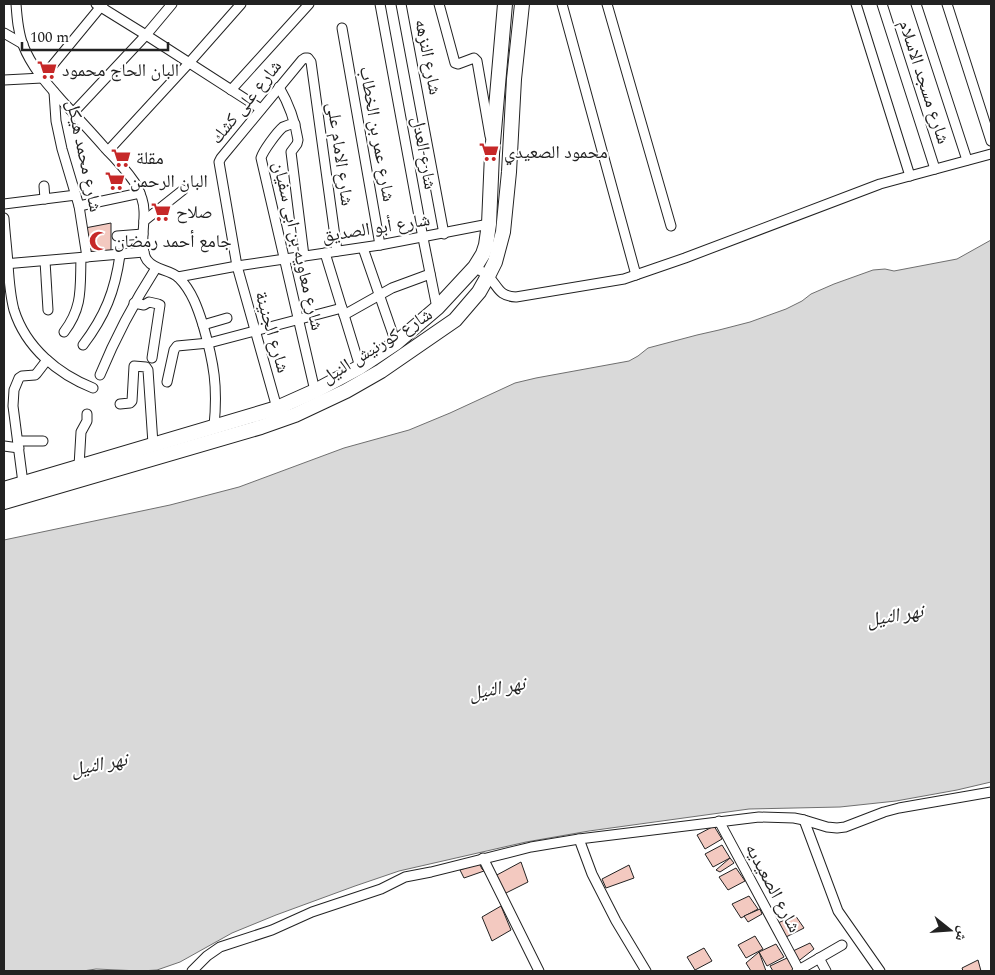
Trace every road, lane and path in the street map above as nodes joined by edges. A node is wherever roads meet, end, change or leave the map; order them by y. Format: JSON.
{"nodes":[{"id":1,"x":16,"y":4,"type":"edge"},
{"id":2,"x":172,"y":4,"type":"edge"},
{"id":3,"x":241,"y":4,"type":"edge"},
{"id":4,"x":309,"y":4,"type":"edge"},
{"id":5,"x":380,"y":4,"type":"edge"},
{"id":6,"x":401,"y":4,"type":"edge"},
{"id":7,"x":439,"y":4,"type":"edge"},
{"id":8,"x":505,"y":4,"type":"edge"},
{"id":9,"x":522,"y":4,"type":"edge"},
{"id":10,"x":562,"y":4,"type":"edge"},
{"id":11,"x":607,"y":4,"type":"edge"},
{"id":12,"x":856,"y":4,"type":"edge"},
{"id":13,"x":882,"y":4,"type":"edge"},
{"id":14,"x":916,"y":4,"type":"edge"},
{"id":15,"x":947,"y":4,"type":"edge"},
{"id":16,"x":100,"y":5,"type":"edge"},
{"id":17,"x":342,"y":28,"type":"dead end"},
{"id":18,"x":4,"y":33,"type":"edge"},
{"id":19,"x":146,"y":34,"type":"junction"},
{"id":20,"x":22,"y":44,"type":"junction"},
{"id":21,"x":311,"y":62,"type":"joint"},
{"id":22,"x":189,"y":63,"type":"junction"},
{"id":23,"x":42,"y":78,"type":"junction"},
{"id":24,"x":4,"y":80,"type":"edge"},
{"id":25,"x":279,"y":88,"type":"junction"},
{"id":26,"x":231,"y":90,"type":"junction"},
{"id":27,"x":54,"y":92,"type":"junction"},
{"id":28,"x":261,"y":109,"type":"junction"},
{"id":29,"x":73,"y":112,"type":"junction"},
{"id":30,"x":295,"y":124,"type":"junction"},
{"id":31,"x":991,"y":141,"type":"edge"},
{"id":32,"x":108,"y":150,"type":"junction"},
{"id":33,"x":492,"y":154,"type":"junction"},
{"id":34,"x":991,"y":154,"type":"edge"},
{"id":35,"x":967,"y":160,"type":"junction"},
{"id":36,"x":935,"y":169,"type":"junction"},
{"id":37,"x":910,"y":176,"type":"junction"},
{"id":38,"x":44,"y":186,"type":"dead end"},
{"id":39,"x":183,"y":190,"type":"dead end"},
{"id":40,"x":140,"y":193,"type":"junction"},
{"id":41,"x":76,"y":195,"type":"junction"},
{"id":42,"x":45,"y":199,"type":"junction"},
{"id":43,"x":4,"y":204,"type":"edge"},
{"id":44,"x":80,"y":206,"type":"junction"},
{"id":45,"x":4,"y":218,"type":"edge"},
{"id":46,"x":144,"y":221,"type":"junction"},
{"id":47,"x":490,"y":224,"type":"junction"},
{"id":48,"x":671,"y":226,"type":"dead end"},
{"id":49,"x":143,"y":234,"type":"junction"},
{"id":50,"x":444,"y":234,"type":"junction"},
{"id":51,"x":117,"y":236,"type":"dead end"},
{"id":52,"x":423,"y":238,"type":"junction"},
{"id":53,"x":380,"y":245,"type":"junction"},
{"id":54,"x":362,"y":248,"type":"junction"},
{"id":55,"x":144,"y":252,"type":"junction"},
{"id":56,"x":337,"y":252,"type":"junction"},
{"id":57,"x":325,"y":253,"type":"junction"},
{"id":58,"x":120,"y":255,"type":"junction"},
{"id":59,"x":304,"y":256,"type":"junction"},
{"id":60,"x":84,"y":258,"type":"junction"},
{"id":61,"x":284,"y":259,"type":"junction"},
{"id":62,"x":45,"y":261,"type":"junction"},
{"id":63,"x":6,"y":264,"type":"edge"},
{"id":64,"x":236,"y":266,"type":"junction"},
{"id":65,"x":475,"y":267,"type":"junction"},
{"id":66,"x":156,"y":268,"type":"junction"},
{"id":67,"x":430,"y":274,"type":"junction"},
{"id":68,"x":636,"y":275,"type":"junction"},
{"id":69,"x":488,"y":276,"type":"junction"},
{"id":70,"x":178,"y":277,"type":"junction"},
{"id":71,"x":379,"y":295,"type":"junction"},
{"id":72,"x":134,"y":303,"type":"junction"},
{"id":73,"x":437,"y":308,"type":"junction"},
{"id":74,"x":48,"y":310,"type":"dead end"},
{"id":75,"x":343,"y":312,"type":"junction"},
{"id":76,"x":227,"y":318,"type":"dead end"},
{"id":77,"x":298,"y":320,"type":"junction"},
{"id":78,"x":203,"y":325,"type":"junction"},
{"id":79,"x":64,"y":332,"type":"dead end"},
{"id":80,"x":255,"y":332,"type":"junction"},
{"id":81,"x":208,"y":343,"type":"junction"},
{"id":82,"x":396,"y":343,"type":"junction"},
{"id":83,"x":82,"y":345,"type":"dead end"},
{"id":84,"x":152,"y":358,"type":"dead end"},
{"id":85,"x":47,"y":360,"type":"junction"},
{"id":86,"x":360,"y":367,"type":"junction"},
{"id":87,"x":100,"y":375,"type":"dead end"},
{"id":88,"x":167,"y":382,"type":"dead end"},
{"id":89,"x":94,"y":388,"type":"dead end"},
{"id":90,"x":316,"y":391,"type":"junction"},
{"id":91,"x":120,"y":404,"type":"dead end"},
{"id":92,"x":8,"y":405,"type":"edge"},
{"id":93,"x":277,"y":408,"type":"junction"},
{"id":94,"x":87,"y":414,"type":"dead end"},
{"id":95,"x":214,"y":426,"type":"junction"},
{"id":96,"x":43,"y":441,"type":"dead end"},
{"id":97,"x":19,"y":444,"type":"junction"},
{"id":98,"x":153,"y":444,"type":"junction"},
{"id":99,"x":4,"y":446,"type":"edge"},
{"id":100,"x":79,"y":466,"type":"junction"},
{"id":101,"x":23,"y":483,"type":"junction"},
{"id":102,"x":4,"y":489,"type":"edge"},
{"id":103,"x":4,"y":502,"type":"edge"},
{"id":104,"x":991,"y":792,"type":"edge"},
{"id":105,"x":804,"y":820,"type":"junction"},
{"id":106,"x":719,"y":822,"type":"junction"},
{"id":107,"x":579,"y":839,"type":"junction"},
{"id":108,"x":483,"y":858,"type":"junction"},
{"id":109,"x":842,"y":945,"type":"dead end"},
{"id":110,"x":820,"y":958,"type":"junction"},
{"id":111,"x":192,"y":971,"type":"edge"},
{"id":112,"x":539,"y":971,"type":"edge"},
{"id":113,"x":646,"y":971,"type":"edge"},
{"id":114,"x":798,"y":971,"type":"edge"},
{"id":115,"x":826,"y":971,"type":"edge"},
{"id":116,"x":880,"y":971,"type":"edge"}],
"edges":[{"from":1,"to":20,"type":"street"},
{"from":2,"to":19,"type":"street"},
{"from":3,"to":22,"type":"street"},
{"from":4,"to":26,"type":"street"},
{"from":5,"to":52,"type":"street","name":"شارع العدل"},
{"from":6,"to":50,"type":"street","name":"شارع النزهه"},
{"from":7,"to":33,"type":"street"},
{"from":8,"to":33,"type":"main road","name":"شارع كورنيش النيل"},
{"from":9,"to":69,"type":"main road","name":"شارع كورنيش النيل"},
{"from":10,"to":68,"type":"street"},
{"from":11,"to":48,"type":"street"},
{"from":12,"to":37,"type":"street"},
{"from":13,"to":36,"type":"street","name":"شارع مسجد الاسلام"},
{"from":14,"to":35,"type":"street"},
{"from":15,"to":31,"type":"street"},
{"from":16,"to":19,"type":"street"},
{"from":16,"to":23,"type":"street"},
{"from":17,"to":53,"type":"street","name":"شارع عمر بن الخطاب"},
{"from":18,"to":20,"type":"street"},
{"from":19,"to":22,"type":"street"},
{"from":19,"to":29,"type":"street"},
{"from":20,"to":23,"type":"street"},
{"from":21,"to":25,"type":"street","name":"شارع على كشك"},
{"from":21,"to":56,"type":"street","name":"شارع الامام على"},
{"from":22,"to":26,"type":"street"},
{"from":22,"to":32,"type":"street"},
{"from":23,"to":24,"type":"street"},
{"from":23,"to":27,"type":"street"},
{"from":25,"to":28,"type":"street","name":"شارع على كشك"},
{"from":25,"to":30,"type":"street"},
{"from":26,"to":28,"type":"street"},
{"from":27,"to":29,"type":"street"},
{"from":27,"to":41,"type":"street","name":"شارع محمد هيكل"},
{"from":28,"to":64,"type":"street","name":"شارع على كشك"},
{"from":29,"to":32,"type":"street"},
{"from":30,"to":59,"type":"street"},
{"from":30,"to":61,"type":"street","name":"شارع معاويه بن ابى سفيان"},
{"from":32,"to":40,"type":"street"},
{"from":33,"to":47,"type":"main road","name":"شارع كورنيش النيل"},
{"from":34,"to":35,"type":"street"},
{"from":35,"to":36,"type":"street"},
{"from":36,"to":37,"type":"street"},
{"from":37,"to":68,"type":"street"},
{"from":38,"to":42,"type":"street"},
{"from":39,"to":46,"type":"street"},
{"from":40,"to":44,"type":"street"},
{"from":40,"to":46,"type":"street"},
{"from":41,"to":42,"type":"street"},
{"from":41,"to":44,"type":"street","name":"شارع محمد هيكل"},
{"from":42,"to":43,"type":"street"},
{"from":44,"to":60,"type":"street","name":"شارع محمد هيكل"},
{"from":45,"to":63,"type":"street"},
{"from":46,"to":49,"type":"street"},
{"from":47,"to":50,"type":"street","name":"شارع أبو الصديق"},
{"from":47,"to":65,"type":"main road","name":"شارع كورنيش النيل"},
{"from":49,"to":51,"type":"street"},
{"from":49,"to":55,"type":"street"},
{"from":50,"to":52,"type":"street","name":"شارع أبو الصديق"},
{"from":52,"to":53,"type":"street","name":"شارع أبو الصديق"},
{"from":52,"to":67,"type":"street","name":"شارع العدل"},
{"from":53,"to":54,"type":"street","name":"شارع أبو الصديق"},
{"from":54,"to":56,"type":"street","name":"شارع أبو الصديق"},
{"from":54,"to":71,"type":"street"},
{"from":55,"to":58,"type":"street"},
{"from":55,"to":66,"type":"street"},
{"from":56,"to":57,"type":"street","name":"شارع أبو الصديق"},
{"from":57,"to":59,"type":"street","name":"شارع أبو الصديق"},
{"from":57,"to":75,"type":"street"},
{"from":58,"to":60,"type":"street"},
{"from":58,"to":83,"type":"street"},
{"from":59,"to":61,"type":"street","name":"شارع أبو الصديق"},
{"from":60,"to":62,"type":"street"},
{"from":60,"to":79,"type":"street","name":"شارع محمد هيكل"},
{"from":61,"to":64,"type":"street","name":"شارع أبو الصديق"},
{"from":61,"to":77,"type":"street","name":"شارع معاويه بن ابى سفيان"},
{"from":62,"to":63,"type":"street"},
{"from":62,"to":74,"type":"street"},
{"from":63,"to":85,"type":"street"},
{"from":64,"to":70,"type":"street","name":"شارع أبو الصديق"},
{"from":64,"to":80,"type":"street","name":"شارع الجنينة"},
{"from":65,"to":69,"type":"street"},
{"from":65,"to":73,"type":"main road","name":"شارع كورنيش النيل"},
{"from":66,"to":70,"type":"street"},
{"from":66,"to":72,"type":"street"},
{"from":67,"to":71,"type":"street"},
{"from":67,"to":73,"type":"street","name":"شارع العدل"},
{"from":68,"to":69,"type":"street"},
{"from":69,"to":103,"type":"main road","name":"شارع كورنيش النيل"},
{"from":70,"to":78,"type":"street"},
{"from":71,"to":75,"type":"street"},
{"from":71,"to":82,"type":"street"},
{"from":72,"to":84,"type":"street"},
{"from":72,"to":87,"type":"street"},
{"from":73,"to":82,"type":"main road","name":"شارع كورنيش النيل"},
{"from":75,"to":77,"type":"street"},
{"from":75,"to":86,"type":"street"},
{"from":76,"to":78,"type":"street"},
{"from":77,"to":80,"type":"street"},
{"from":77,"to":90,"type":"street","name":"شارع معاويه بن ابى سفيان"},
{"from":78,"to":81,"type":"street"},
{"from":80,"to":81,"type":"street"},
{"from":80,"to":93,"type":"street","name":"شارع الجنينة"},
{"from":81,"to":88,"type":"street"},
{"from":81,"to":95,"type":"street"},
{"from":82,"to":86,"type":"main road","name":"شارع كورنيش النيل"},
{"from":85,"to":89,"type":"street"},
{"from":85,"to":92,"type":"street"},
{"from":86,"to":90,"type":"main road","name":"شارع كورنيش النيل"},
{"from":90,"to":93,"type":"main road","name":"شارع كورنيش النيل"},
{"from":91,"to":98,"type":"street"},
{"from":92,"to":97,"type":"street"},
{"from":93,"to":95,"type":"main road","name":"شارع كورنيش النيل"},
{"from":94,"to":100,"type":"street"},
{"from":95,"to":98,"type":"main road","name":"شارع كورنيش النيل"},
{"from":96,"to":97,"type":"street"},
{"from":97,"to":99,"type":"street"},
{"from":97,"to":101,"type":"street"},
{"from":98,"to":100,"type":"main road","name":"شارع كورنيش النيل"},
{"from":100,"to":101,"type":"main road","name":"شارع كورنيش النيل"},
{"from":101,"to":102,"type":"main road","name":"شارع كورنيش النيل"},
{"from":104,"to":105,"type":"street"},
{"from":105,"to":106,"type":"street"},
{"from":105,"to":116,"type":"street"},
{"from":106,"to":107,"type":"street"},
{"from":106,"to":114,"type":"street","name":"شارع الصعيديه"},
{"from":107,"to":108,"type":"street"},
{"from":107,"to":113,"type":"street"},
{"from":108,"to":111,"type":"street"},
{"from":108,"to":112,"type":"street"},
{"from":109,"to":110,"type":"street"},
{"from":110,"to":114,"type":"street"},
{"from":110,"to":115,"type":"street"}]}
